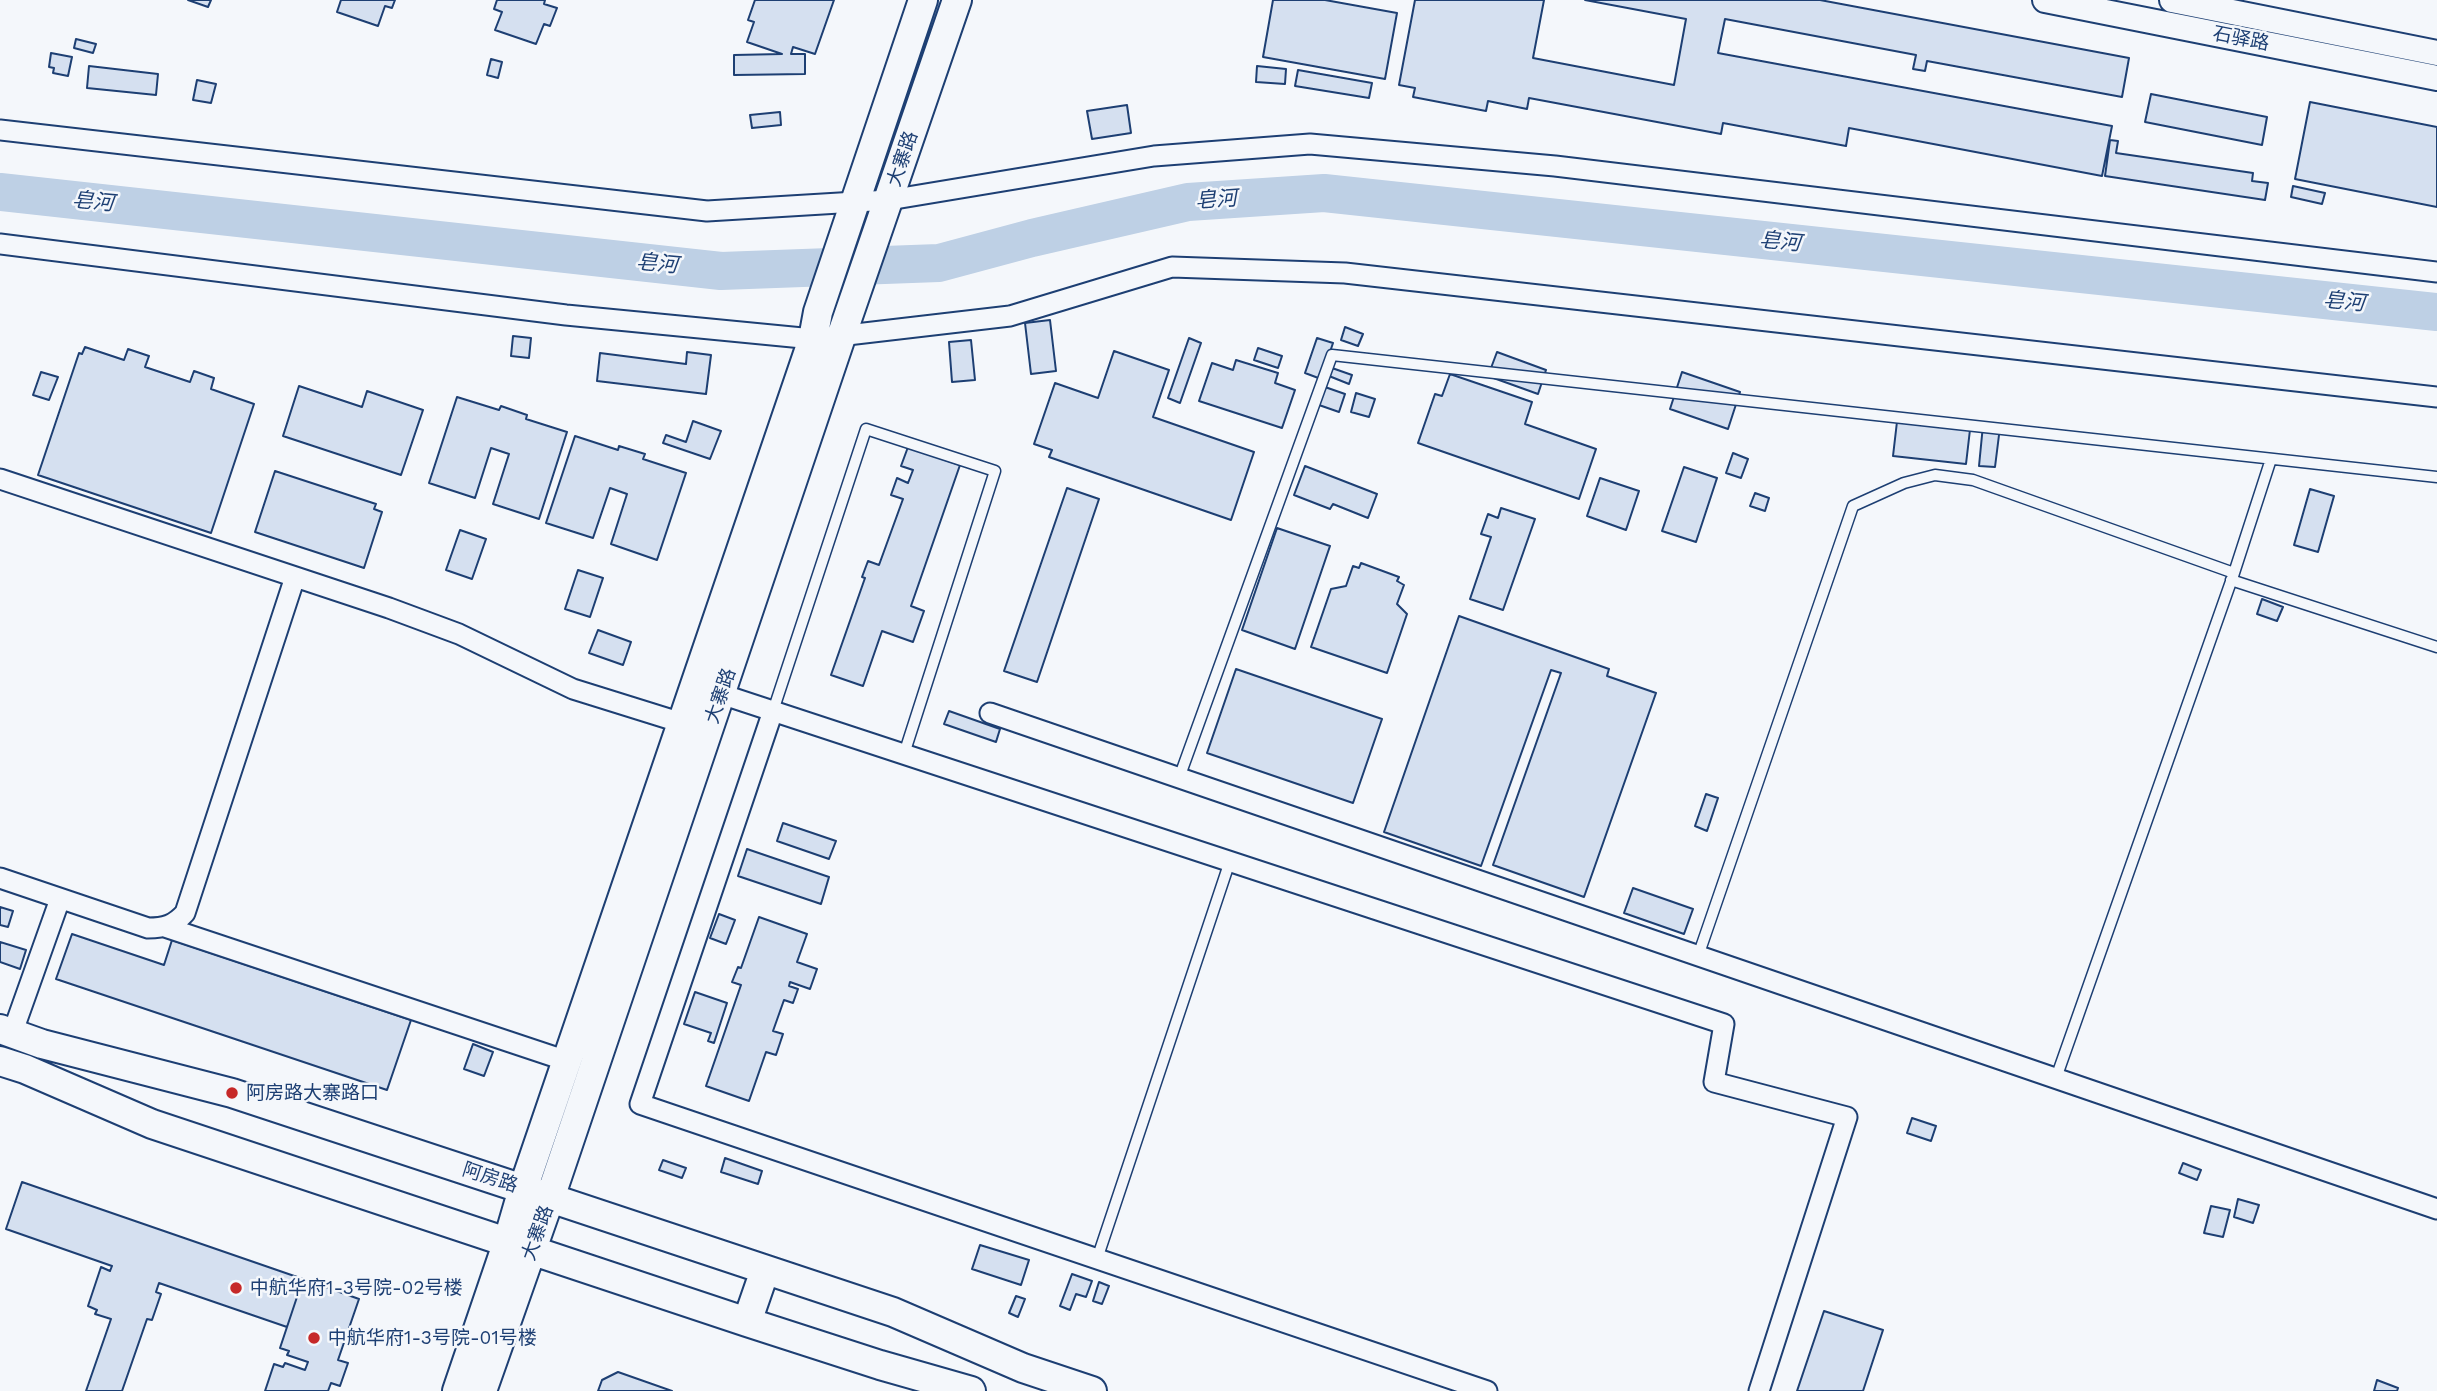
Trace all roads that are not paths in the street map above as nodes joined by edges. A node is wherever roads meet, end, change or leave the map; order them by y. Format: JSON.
{"nodes":[{"id":1,"x":922,"y":0,"type":"edge"},
{"id":2,"x":957,"y":0,"type":"edge"},
{"id":3,"x":2045,"y":0,"type":"edge"},
{"id":4,"x":2177,"y":1,"type":"edge"},
{"id":5,"x":2437,"y":53,"type":"edge"},
{"id":6,"x":2437,"y":78,"type":"edge"},
{"id":7,"x":0,"y":130,"type":"edge"},
{"id":8,"x":889,"y":200,"type":"junction"},
{"id":9,"x":854,"y":203,"type":"junction"},
{"id":10,"x":0,"y":244,"type":"edge"},
{"id":11,"x":2437,"y":272,"type":"edge"},
{"id":12,"x":827,"y":338,"type":"junction"},
{"id":13,"x":2437,"y":397,"type":"edge"},
{"id":14,"x":2271,"y":459,"type":"junction"},
{"id":15,"x":2437,"y":477,"type":"edge"},
{"id":16,"x":0,"y":479,"type":"edge"},
{"id":17,"x":295,"y":577,"type":"junction"},
{"id":18,"x":2233,"y":577,"type":"junction"},
{"id":19,"x":2437,"y":647,"type":"edge"},
{"id":20,"x":721,"y":694,"type":"junction"},
{"id":21,"x":773,"y":711,"type":"junction"},
{"id":22,"x":990,"y":713,"type":"dead end"},
{"id":23,"x":682,"y":723,"type":"junction"},
{"id":24,"x":904,"y":754,"type":"junction"},
{"id":25,"x":1179,"y":778,"type":"junction"},
{"id":26,"x":1230,"y":861,"type":"junction"},
{"id":27,"x":0,"y":878,"type":"edge"},
{"id":28,"x":60,"y":898,"type":"junction"},
{"id":29,"x":165,"y":927,"type":"junction"},
{"id":30,"x":1698,"y":956,"type":"junction"},
{"id":31,"x":6,"y":1031,"type":"edge"},
{"id":32,"x":0,"y":1061,"type":"edge"},
{"id":33,"x":567,"y":1061,"type":"junction"},
{"id":34,"x":2056,"y":1078,"type":"junction"},
{"id":35,"x":523,"y":1189,"type":"junction"},
{"id":36,"x":550,"y":1198,"type":"junction"},
{"id":37,"x":2437,"y":1209,"type":"edge"},
{"id":38,"x":519,"y":1247,"type":"junction"},
{"id":39,"x":1097,"y":1259,"type":"junction"},
{"id":40,"x":765,"y":1270,"type":"junction"},
{"id":41,"x":747,"y":1322,"type":"junction"},
{"id":42,"x":457,"y":1391,"type":"edge"},
{"id":43,"x":482,"y":1391,"type":"edge"},
{"id":44,"x":971,"y":1391,"type":"edge"},
{"id":45,"x":1092,"y":1391,"type":"edge"},
{"id":46,"x":1487,"y":1391,"type":"edge"},
{"id":47,"x":1759,"y":1391,"type":"edge"}],
"edges":[{"from":1,"to":9,"type":"main road","name":"大寨路"},
{"from":2,"to":8,"type":"main road","name":"大寨路"},
{"from":3,"to":6,"type":"street","name":"石驿路"},
{"from":4,"to":5,"type":"street","name":"石驿路"},
{"from":7,"to":9,"type":"street"},
{"from":8,"to":9,"type":"street"},
{"from":8,"to":11,"type":"street"},
{"from":8,"to":12,"type":"main road","name":"大寨路"},
{"from":9,"to":12,"type":"main road","name":"大寨路"},
{"from":10,"to":12,"type":"street"},
{"from":12,"to":13,"type":"street"},
{"from":12,"to":20,"type":"main road","name":"大寨路"},
{"from":12,"to":23,"type":"main road","name":"大寨路"},
{"from":14,"to":15,"type":"lane"},
{"from":14,"to":18,"type":"lane"},
{"from":14,"to":25,"type":"lane"},
{"from":16,"to":17,"type":"street"},
{"from":17,"to":23,"type":"street"},
{"from":17,"to":29,"type":"street"},
{"from":18,"to":19,"type":"lane"},
{"from":18,"to":30,"type":"lane"},
{"from":18,"to":34,"type":"lane"},
{"from":20,"to":21,"type":"street"},
{"from":20,"to":36,"type":"main road","name":"大寨路"},
{"from":21,"to":24,"type":"street"},
{"from":21,"to":24,"type":"lane"},
{"from":21,"to":39,"type":"street"},
{"from":22,"to":25,"type":"street"},
{"from":23,"to":33,"type":"main road","name":"大寨路"},
{"from":24,"to":26,"type":"street"},
{"from":25,"to":30,"type":"street"},
{"from":26,"to":39,"type":"lane"},
{"from":26,"to":47,"type":"street"},
{"from":27,"to":28,"type":"street"},
{"from":28,"to":29,"type":"street"},
{"from":28,"to":31,"type":"street"},
{"from":29,"to":33,"type":"street"},
{"from":30,"to":34,"type":"street"},
{"from":31,"to":35,"type":"main road","name":"阿房路"},
{"from":32,"to":38,"type":"main road"},
{"from":33,"to":35,"type":"main road","name":"大寨路"},
{"from":34,"to":37,"type":"street"},
{"from":35,"to":36,"type":"main road","name":"阿房路"},
{"from":35,"to":38,"type":"main road","name":"大寨路"},
{"from":36,"to":38,"type":"main road","name":"大寨路"},
{"from":36,"to":40,"type":"main road","name":"阿房路"},
{"from":38,"to":41,"type":"main road"},
{"from":38,"to":42,"type":"main road","name":"大寨路"},
{"from":38,"to":43,"type":"main road","name":"大寨路"},
{"from":39,"to":46,"type":"street"},
{"from":40,"to":41,"type":"main road"},
{"from":40,"to":45,"type":"main road","name":"阿房路"},
{"from":41,"to":44,"type":"main road"}]}
